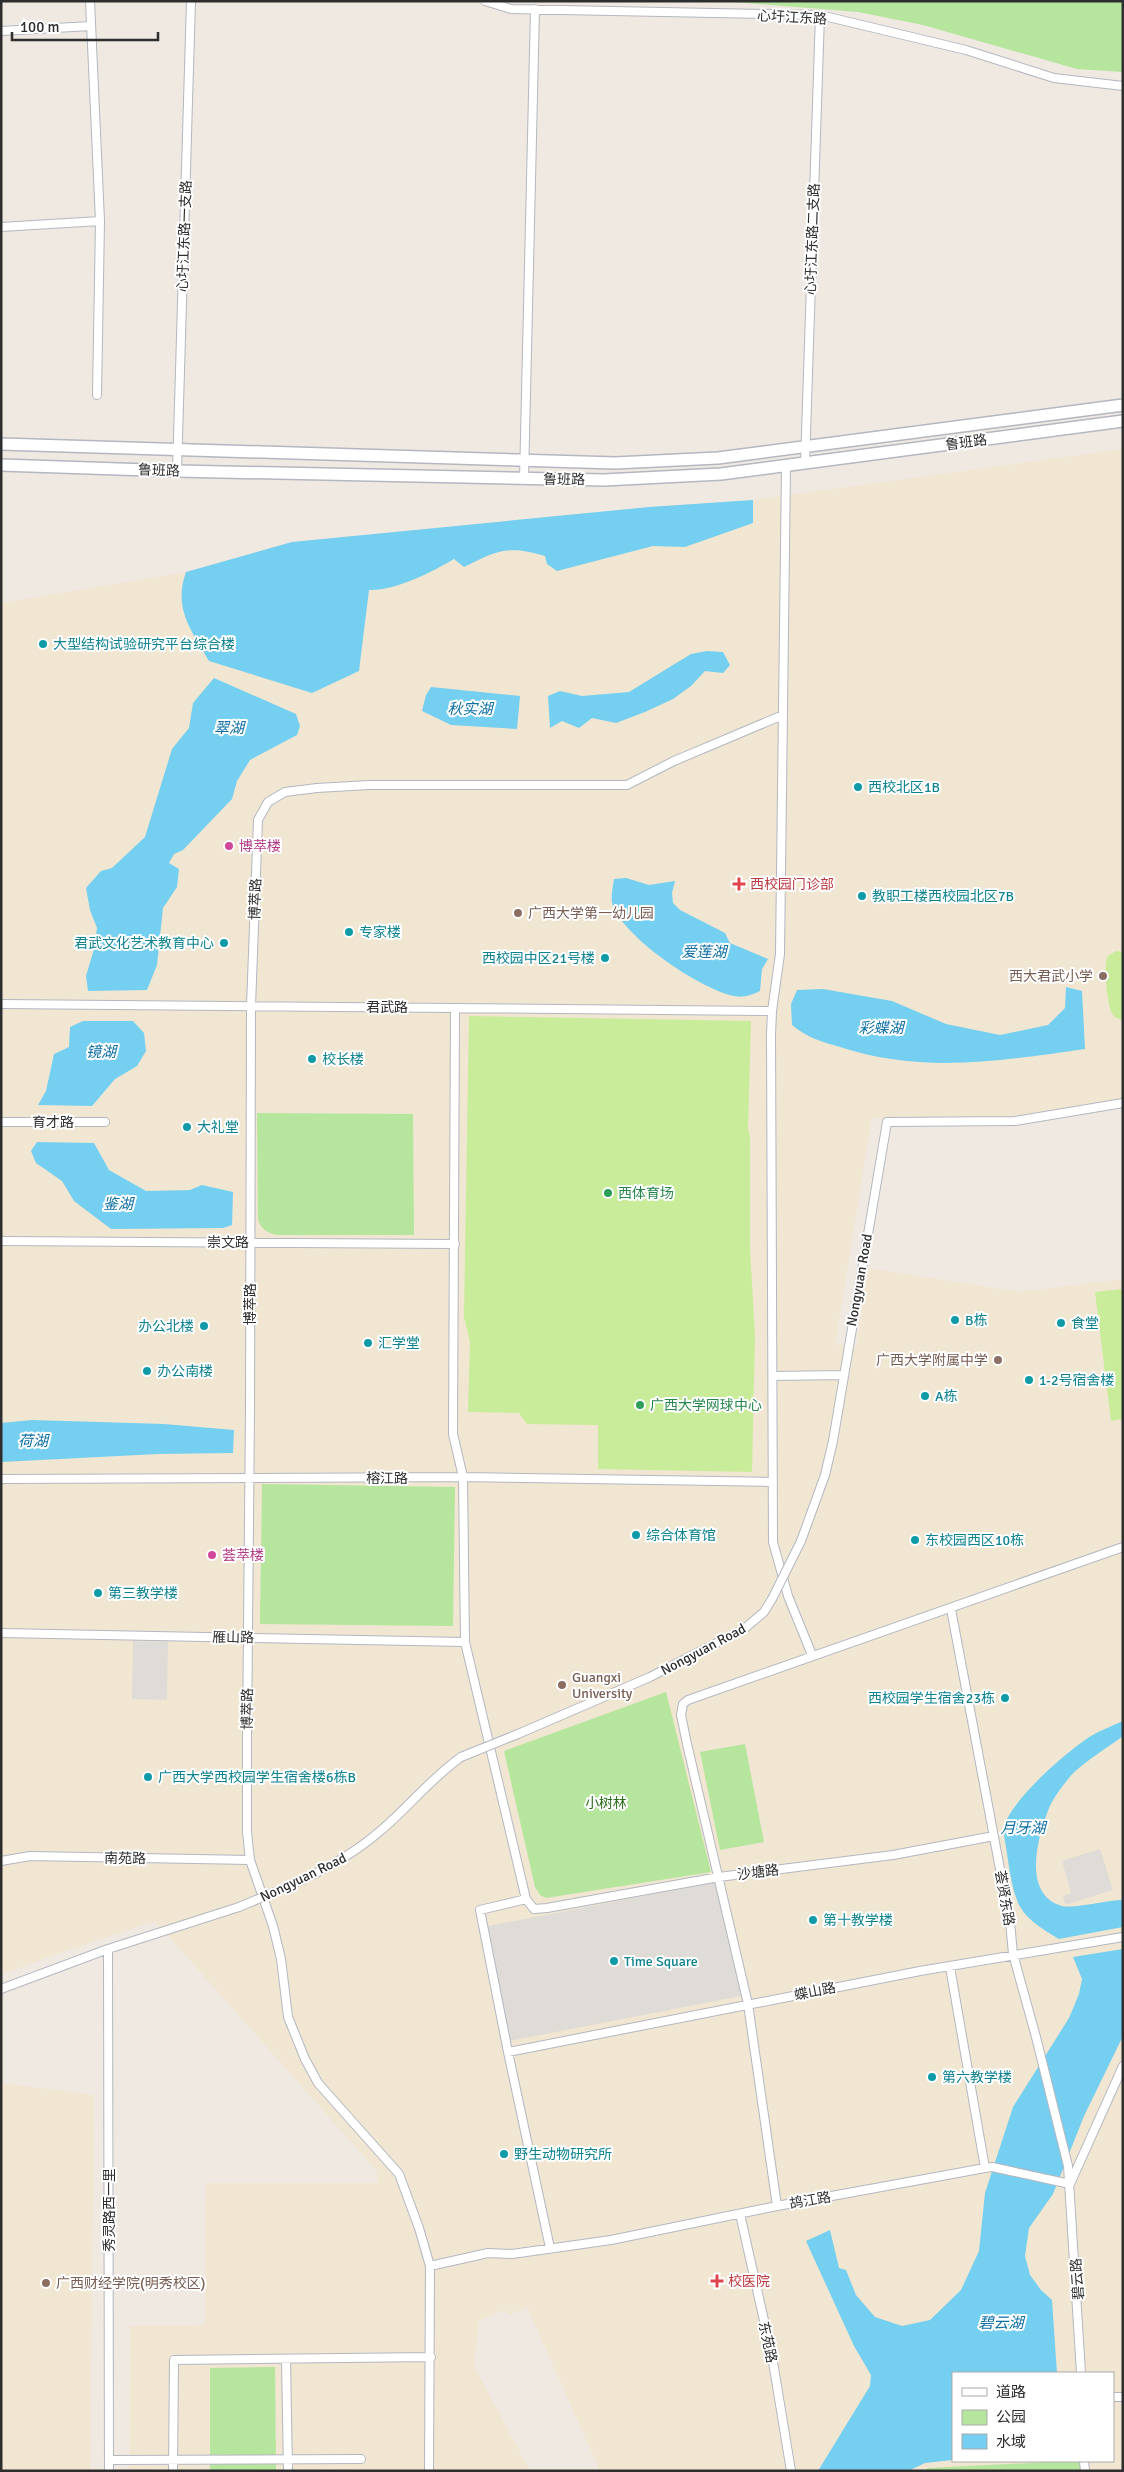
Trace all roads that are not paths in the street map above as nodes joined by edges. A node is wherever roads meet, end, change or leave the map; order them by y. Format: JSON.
{"nodes":[{"id":1,"x":90,"y":1,"type":"edge"},
{"id":2,"x":191,"y":1,"type":"edge"},
{"id":3,"x":485,"y":1,"type":"edge"},
{"id":4,"x":535,"y":10,"type":"junction"},
{"id":5,"x":820,"y":15,"type":"junction"},
{"id":6,"x":91,"y":26,"type":"junction"},
{"id":7,"x":1,"y":31,"type":"edge"},
{"id":8,"x":1123,"y":86,"type":"edge"},
{"id":9,"x":100,"y":221,"type":"junction"},
{"id":10,"x":1,"y":227,"type":"edge"},
{"id":11,"x":97,"y":395,"type":"dead end"},
{"id":12,"x":1123,"y":405,"type":"edge"},
{"id":13,"x":1123,"y":421,"type":"edge"},
{"id":14,"x":1,"y":444,"type":"edge"},
{"id":15,"x":806,"y":446,"type":"junction"},
{"id":16,"x":177,"y":450,"type":"junction"},
{"id":17,"x":524,"y":460,"type":"junction"},
{"id":18,"x":805,"y":463,"type":"junction"},
{"id":19,"x":1,"y":465,"type":"edge"},
{"id":20,"x":786,"y":466,"type":"junction"},
{"id":21,"x":177,"y":471,"type":"junction"},
{"id":22,"x":524,"y":479,"type":"junction"},
{"id":23,"x":782,"y":714,"type":"junction"},
{"id":24,"x":1,"y":1004,"type":"edge"},
{"id":25,"x":251,"y":1006,"type":"junction"},
{"id":26,"x":456,"y":1008,"type":"junction"},
{"id":27,"x":772,"y":1011,"type":"junction"},
{"id":28,"x":1123,"y":1103,"type":"edge"},
{"id":29,"x":1,"y":1122,"type":"edge"},
{"id":30,"x":105,"y":1122,"type":"dead end"},
{"id":31,"x":1,"y":1241,"type":"edge"},
{"id":32,"x":250,"y":1242,"type":"junction"},
{"id":33,"x":455,"y":1244,"type":"junction"},
{"id":34,"x":843,"y":1375,"type":"junction"},
{"id":35,"x":773,"y":1376,"type":"junction"},
{"id":36,"x":250,"y":1478,"type":"junction"},
{"id":37,"x":463,"y":1478,"type":"junction"},
{"id":38,"x":1,"y":1479,"type":"edge"},
{"id":39,"x":773,"y":1482,"type":"junction"},
{"id":40,"x":1123,"y":1547,"type":"edge"},
{"id":41,"x":950,"y":1609,"type":"junction"},
{"id":42,"x":1,"y":1633,"type":"edge"},
{"id":43,"x":248,"y":1638,"type":"junction"},
{"id":44,"x":465,"y":1642,"type":"junction"},
{"id":45,"x":812,"y":1655,"type":"junction"},
{"id":46,"x":994,"y":1836,"type":"junction"},
{"id":47,"x":250,"y":1860,"type":"junction"},
{"id":48,"x":1,"y":1861,"type":"edge"},
{"id":49,"x":719,"y":1876,"type":"junction"},
{"id":50,"x":526,"y":1899,"type":"junction"},
{"id":51,"x":1123,"y":1937,"type":"edge"},
{"id":52,"x":108,"y":1949,"type":"junction"},
{"id":53,"x":1013,"y":1954,"type":"junction"},
{"id":54,"x":950,"y":1966,"type":"junction"},
{"id":55,"x":1,"y":1989,"type":"edge"},
{"id":56,"x":748,"y":2004,"type":"junction"},
{"id":57,"x":508,"y":2052,"type":"junction"},
{"id":58,"x":1123,"y":2066,"type":"edge"},
{"id":59,"x":988,"y":2168,"type":"junction"},
{"id":60,"x":1070,"y":2184,"type":"junction"},
{"id":61,"x":778,"y":2206,"type":"junction"},
{"id":62,"x":740,"y":2214,"type":"junction"},
{"id":63,"x":550,"y":2248,"type":"junction"},
{"id":64,"x":430,"y":2266,"type":"junction"},
{"id":65,"x":431,"y":2356,"type":"junction"},
{"id":66,"x":286,"y":2359,"type":"junction"},
{"id":67,"x":1081,"y":2372,"type":"edge"},
{"id":68,"x":289,"y":2459,"type":"junction"},
{"id":69,"x":361,"y":2459,"type":"dead end"},
{"id":70,"x":110,"y":2460,"type":"junction"},
{"id":71,"x":173,"y":2460,"type":"junction"},
{"id":72,"x":110,"y":2471,"type":"edge"},
{"id":73,"x":173,"y":2471,"type":"edge"},
{"id":74,"x":288,"y":2471,"type":"edge"},
{"id":75,"x":429,"y":2471,"type":"edge"},
{"id":76,"x":791,"y":2471,"type":"edge"}],
"edges":[{"from":1,"to":6,"type":"street"},
{"from":2,"to":16,"type":"street","name":"心圩江东路一支路"},
{"from":3,"to":4,"type":"street","name":"心圩江东路"},
{"from":4,"to":5,"type":"street","name":"心圩江东路"},
{"from":4,"to":17,"type":"street"},
{"from":5,"to":8,"type":"street","name":"心圩江东路"},
{"from":5,"to":15,"type":"street","name":"心圩江东路二支路"},
{"from":6,"to":7,"type":"street"},
{"from":6,"to":9,"type":"street"},
{"from":9,"to":10,"type":"street"},
{"from":9,"to":11,"type":"street"},
{"from":12,"to":15,"type":"main road","name":"鲁班路"},
{"from":13,"to":18,"type":"main road","name":"鲁班路"},
{"from":14,"to":16,"type":"main road","name":"鲁班路"},
{"from":15,"to":17,"type":"main road","name":"鲁班路"},
{"from":15,"to":18,"type":"street","name":"心圩江东路二支路"},
{"from":16,"to":17,"type":"main road","name":"鲁班路"},
{"from":16,"to":21,"type":"street","name":"心圩江东路一支路"},
{"from":17,"to":22,"type":"street"},
{"from":18,"to":20,"type":"main road","name":"鲁班路"},
{"from":19,"to":21,"type":"main road","name":"鲁班路"},
{"from":20,"to":22,"type":"main road","name":"鲁班路"},
{"from":20,"to":23,"type":"street"},
{"from":21,"to":22,"type":"main road","name":"鲁班路"},
{"from":23,"to":25,"type":"street","name":"博萃路"},
{"from":23,"to":27,"type":"street"},
{"from":24,"to":25,"type":"street","name":"君武路"},
{"from":25,"to":26,"type":"street","name":"君武路"},
{"from":25,"to":32,"type":"street","name":"博萃路"},
{"from":26,"to":27,"type":"street","name":"君武路"},
{"from":26,"to":33,"type":"street"},
{"from":27,"to":35,"type":"street"},
{"from":28,"to":34,"type":"street","name":"Nongyuan Road"},
{"from":29,"to":30,"type":"street","name":"育才路"},
{"from":31,"to":32,"type":"street","name":"崇文路"},
{"from":32,"to":33,"type":"street","name":"崇文路"},
{"from":32,"to":36,"type":"street","name":"博萃路"},
{"from":33,"to":37,"type":"street"},
{"from":34,"to":35,"type":"street"},
{"from":34,"to":52,"type":"street","name":"Nongyuan Road","bridge":true},
{"from":35,"to":39,"type":"street"},
{"from":36,"to":37,"type":"street","name":"榕江路"},
{"from":36,"to":38,"type":"street","name":"榕江路"},
{"from":36,"to":43,"type":"street","name":"博萃路"},
{"from":37,"to":39,"type":"street","name":"榕江路"},
{"from":37,"to":44,"type":"street"},
{"from":39,"to":45,"type":"street"},
{"from":40,"to":41,"type":"street"},
{"from":41,"to":45,"type":"street"},
{"from":41,"to":46,"type":"street","name":"荟贤东路"},
{"from":42,"to":43,"type":"street","name":"雁山路"},
{"from":43,"to":44,"type":"street","name":"雁山路"},
{"from":43,"to":47,"type":"street","name":"博萃路"},
{"from":44,"to":50,"type":"street"},
{"from":45,"to":49,"type":"street"},
{"from":46,"to":49,"type":"street","name":"沙塘路"},
{"from":46,"to":53,"type":"street","name":"荟贤东路"},
{"from":47,"to":48,"type":"street","name":"南苑路"},
{"from":47,"to":64,"type":"street","name":"博萃路"},
{"from":49,"to":50,"type":"street","name":"沙塘路"},
{"from":49,"to":56,"type":"street"},
{"from":50,"to":57,"type":"street"},
{"from":51,"to":53,"type":"street","name":"蝶山路"},
{"from":52,"to":55,"type":"street","name":"Nongyuan Road"},
{"from":52,"to":70,"type":"street","name":"秀灵路西一里"},
{"from":53,"to":54,"type":"street","name":"蝶山路"},
{"from":53,"to":60,"type":"street","name":"荟贤东路"},
{"from":54,"to":56,"type":"street","name":"蝶山路"},
{"from":54,"to":59,"type":"street"},
{"from":56,"to":57,"type":"street","name":"蝶山路"},
{"from":56,"to":61,"type":"street"},
{"from":57,"to":63,"type":"street"},
{"from":58,"to":60,"type":"street"},
{"from":59,"to":60,"type":"street","name":"鸪江路"},
{"from":59,"to":61,"type":"street","name":"鸪江路"},
{"from":60,"to":67,"type":"street","name":"碧云路"},
{"from":61,"to":62,"type":"street","name":"鸪江路"},
{"from":62,"to":63,"type":"street","name":"鸪江路"},
{"from":62,"to":76,"type":"street","name":"东苑路"},
{"from":63,"to":64,"type":"street","name":"鸪江路"},
{"from":64,"to":65,"type":"street","name":"博萃路"},
{"from":65,"to":66,"type":"street"},
{"from":65,"to":75,"type":"street","name":"博萃路"},
{"from":66,"to":68,"type":"street"},
{"from":66,"to":71,"type":"street"},
{"from":68,"to":69,"type":"street"},
{"from":68,"to":71,"type":"street"},
{"from":68,"to":74,"type":"street"},
{"from":70,"to":71,"type":"street"},
{"from":70,"to":72,"type":"street","name":"秀灵路西一里"},
{"from":71,"to":73,"type":"street"}]}
